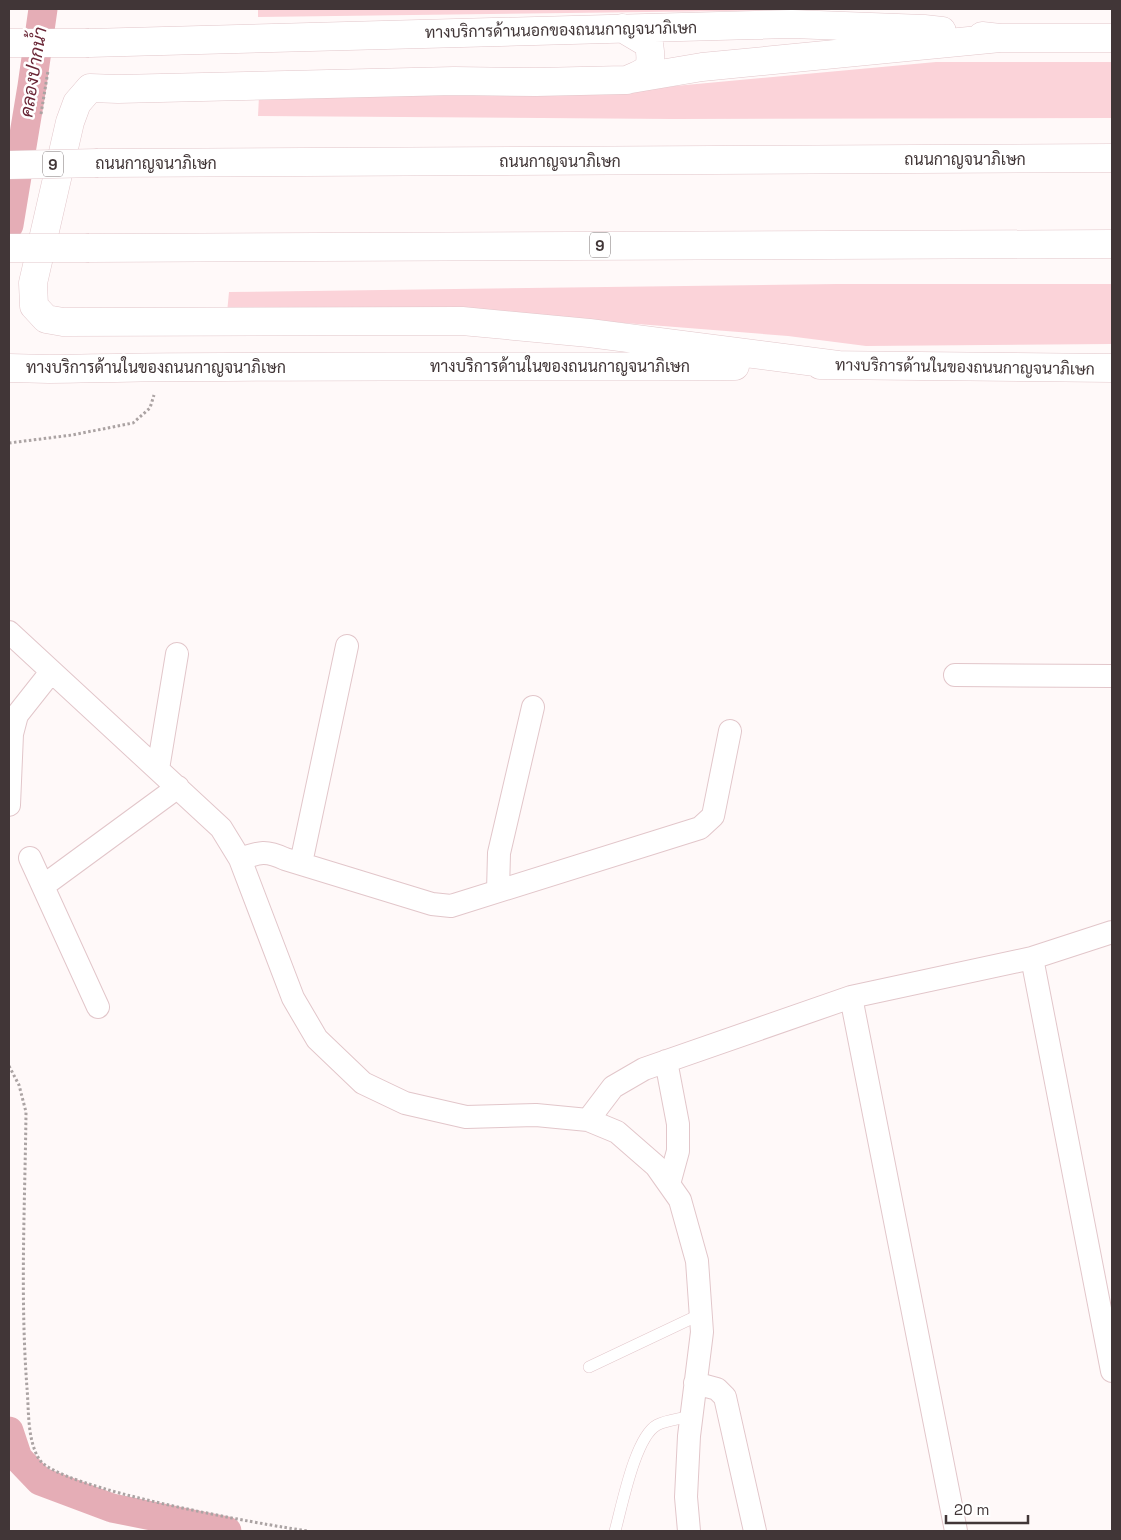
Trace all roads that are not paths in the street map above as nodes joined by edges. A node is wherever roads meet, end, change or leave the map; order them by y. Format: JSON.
{"nodes":[{"id":1,"x":622,"y":28,"type":"junction"},
{"id":2,"x":1000,"y":38,"type":"junction"},
{"id":3,"x":1112,"y":38,"type":"edge"},
{"id":4,"x":9,"y":43,"type":"edge"},
{"id":5,"x":625,"y":80,"type":"junction"},
{"id":6,"x":1112,"y":158,"type":"edge"},
{"id":7,"x":9,"y":165,"type":"edge"},
{"id":8,"x":1112,"y":244,"type":"edge"},
{"id":9,"x":9,"y":248,"type":"edge"},
{"id":10,"x":838,"y":365,"type":"junction"},
{"id":11,"x":9,"y":368,"type":"edge"},
{"id":12,"x":1112,"y":368,"type":"edge"},
{"id":13,"x":9,"y":632,"type":"edge"},
{"id":14,"x":347,"y":646,"type":"dead end"},
{"id":15,"x":177,"y":654,"type":"dead end"},
{"id":16,"x":51,"y":672,"type":"junction"},
{"id":17,"x":955,"y":675,"type":"dead end"},
{"id":18,"x":1112,"y":676,"type":"edge"},
{"id":19,"x":533,"y":707,"type":"dead end"},
{"id":20,"x":730,"y":731,"type":"dead end"},
{"id":21,"x":158,"y":769,"type":"junction"},
{"id":22,"x":178,"y":787,"type":"junction"},
{"id":23,"x":9,"y":805,"type":"edge"},
{"id":24,"x":30,"y":858,"type":"dead end"},
{"id":25,"x":240,"y":859,"type":"junction"},
{"id":26,"x":301,"y":863,"type":"junction"},
{"id":27,"x":43,"y":886,"type":"junction"},
{"id":28,"x":498,"y":891,"type":"junction"},
{"id":29,"x":1112,"y":932,"type":"edge"},
{"id":30,"x":1032,"y":958,"type":"junction"},
{"id":31,"x":851,"y":997,"type":"junction"},
{"id":32,"x":98,"y":1008,"type":"dead end"},
{"id":33,"x":666,"y":1061,"type":"junction"},
{"id":34,"x":588,"y":1120,"type":"junction"},
{"id":35,"x":669,"y":1184,"type":"junction"},
{"id":36,"x":701,"y":1314,"type":"junction"},
{"id":37,"x":589,"y":1367,"type":"dead end"},
{"id":38,"x":1112,"y":1371,"type":"edge"},
{"id":39,"x":695,"y":1383,"type":"junction"},
{"id":40,"x":691,"y":1416,"type":"junction"},
{"id":41,"x":615,"y":1531,"type":"edge"},
{"id":42,"x":689,"y":1531,"type":"edge"},
{"id":43,"x":756,"y":1531,"type":"edge"},
{"id":44,"x":956,"y":1531,"type":"edge"}],
"edges":[{"from":1,"to":2,"type":"main road","name":"ทางบริการด้านนอกของถนนกาญจนาภิเษก"},
{"from":1,"to":4,"type":"main road","name":"ทางบริการด้านนอกของถนนกาญจนาภิเษก","bridge":true},
{"from":1,"to":5,"type":"main road"},
{"from":2,"to":3,"type":"main road","name":"ทางบริการด้านนอกของถนนกาญจนาภิเษก"},
{"from":2,"to":5,"type":"main road"},
{"from":5,"to":10,"type":"main road"},
{"from":6,"to":7,"type":"main road","name":"ถนนกาญจนาภิเษก","number":"9","bridge":true},
{"from":8,"to":9,"type":"main road","number":"9","bridge":true},
{"from":10,"to":11,"type":"main road","name":"ทางบริการด้านในของถนนกาญจนาภิเษก"},
{"from":10,"to":12,"type":"main road","name":"ทางบริการด้านในของถนนกาญจนาภิเษก"},
{"from":13,"to":16,"type":"street"},
{"from":14,"to":26,"type":"street"},
{"from":15,"to":21,"type":"street"},
{"from":16,"to":21,"type":"street"},
{"from":16,"to":23,"type":"street"},
{"from":17,"to":18,"type":"street"},
{"from":19,"to":28,"type":"street"},
{"from":20,"to":28,"type":"street"},
{"from":21,"to":22,"type":"street"},
{"from":22,"to":25,"type":"street"},
{"from":22,"to":27,"type":"street"},
{"from":24,"to":27,"type":"street"},
{"from":25,"to":26,"type":"street"},
{"from":25,"to":34,"type":"street"},
{"from":26,"to":28,"type":"street"},
{"from":27,"to":32,"type":"street"},
{"from":29,"to":30,"type":"street"},
{"from":30,"to":31,"type":"street"},
{"from":30,"to":38,"type":"street"},
{"from":31,"to":33,"type":"street"},
{"from":31,"to":44,"type":"street"},
{"from":33,"to":34,"type":"street"},
{"from":33,"to":35,"type":"street"},
{"from":34,"to":35,"type":"street"},
{"from":35,"to":36,"type":"street"},
{"from":36,"to":37,"type":"lane"},
{"from":36,"to":39,"type":"street"},
{"from":39,"to":40,"type":"street"},
{"from":39,"to":43,"type":"street"},
{"from":40,"to":41,"type":"lane"},
{"from":40,"to":42,"type":"street"}]}
